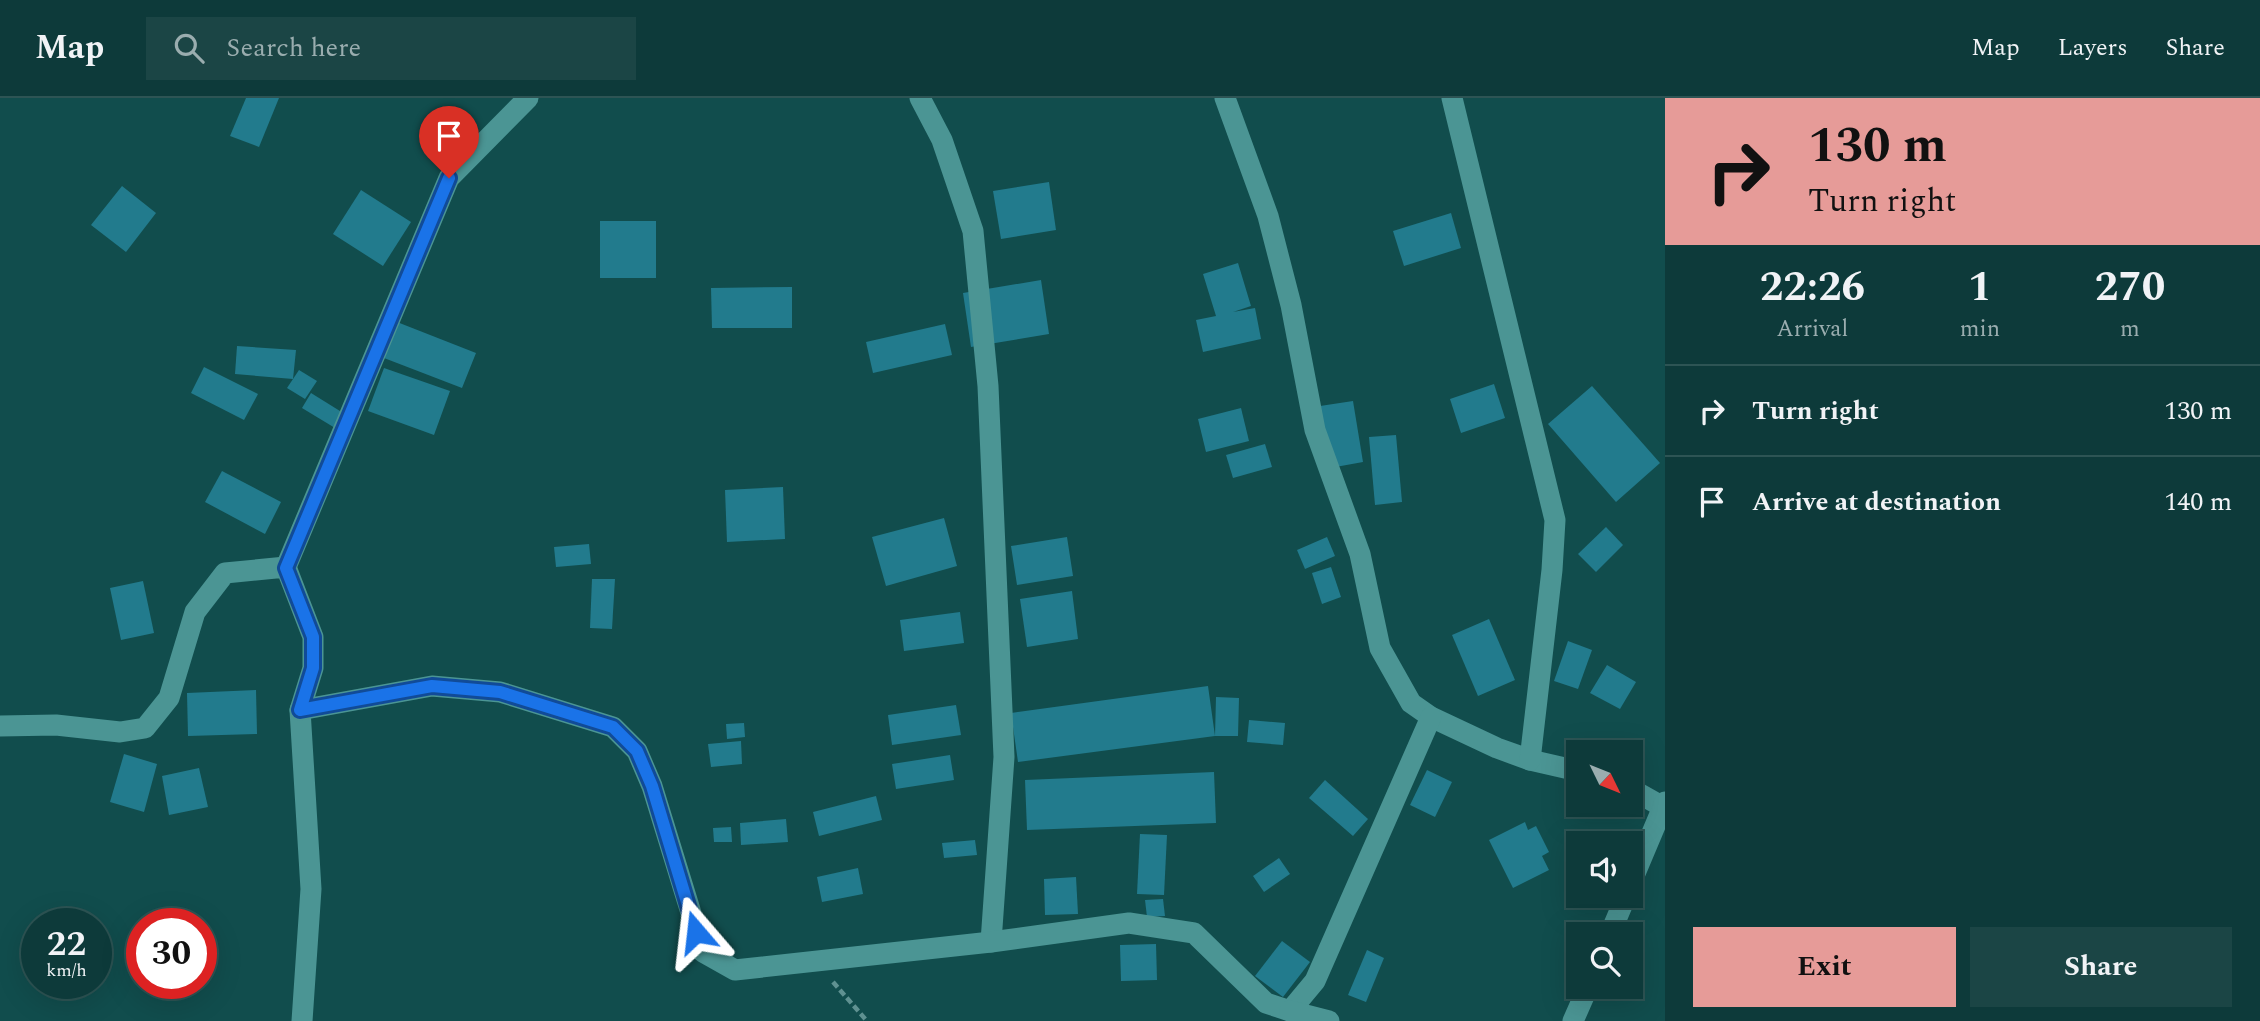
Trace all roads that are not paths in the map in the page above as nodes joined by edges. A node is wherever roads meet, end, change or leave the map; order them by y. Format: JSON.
{"nodes":[{"id":1,"x":528,"y":98,"type":"edge"},
{"id":2,"x":920,"y":98,"type":"edge"},
{"id":3,"x":1225,"y":98,"type":"edge"},
{"id":4,"x":1452,"y":98,"type":"edge"},
{"id":5,"x":286,"y":568,"type":"junction"},
{"id":6,"x":300,"y":710,"type":"junction"},
{"id":7,"x":1431,"y":717,"type":"junction"},
{"id":8,"x":0,"y":726,"type":"edge"},
{"id":9,"x":1531,"y":760,"type":"junction"},
{"id":10,"x":1566,"y":768,"type":"edge"},
{"id":11,"x":1643,"y":795,"type":"edge"},
{"id":12,"x":1664,"y":806,"type":"edge"},
{"id":13,"x":1643,"y":855,"type":"edge"},
{"id":14,"x":991,"y":942,"type":"junction"},
{"id":15,"x":1583,"y":999,"type":"edge"},
{"id":16,"x":1290,"y":1011,"type":"junction"},
{"id":17,"x":302,"y":1021,"type":"edge"},
{"id":18,"x":1329,"y":1021,"type":"edge"},
{"id":19,"x":1573,"y":1021,"type":"edge"}],
"edges":[{"from":1,"to":5,"type":"street"},
{"from":2,"to":14,"type":"street"},
{"from":3,"to":7,"type":"street"},
{"from":4,"to":9,"type":"street"},
{"from":5,"to":6,"type":"street"},
{"from":5,"to":8,"type":"street"},
{"from":6,"to":14,"type":"street"},
{"from":6,"to":17,"type":"street"},
{"from":7,"to":9,"type":"street"},
{"from":7,"to":16,"type":"street"},
{"from":9,"to":10,"type":"street"},
{"from":11,"to":12,"type":"street"},
{"from":12,"to":13,"type":"street"},
{"from":14,"to":16,"type":"street"},
{"from":15,"to":19,"type":"street"},
{"from":16,"to":18,"type":"street"}]}
